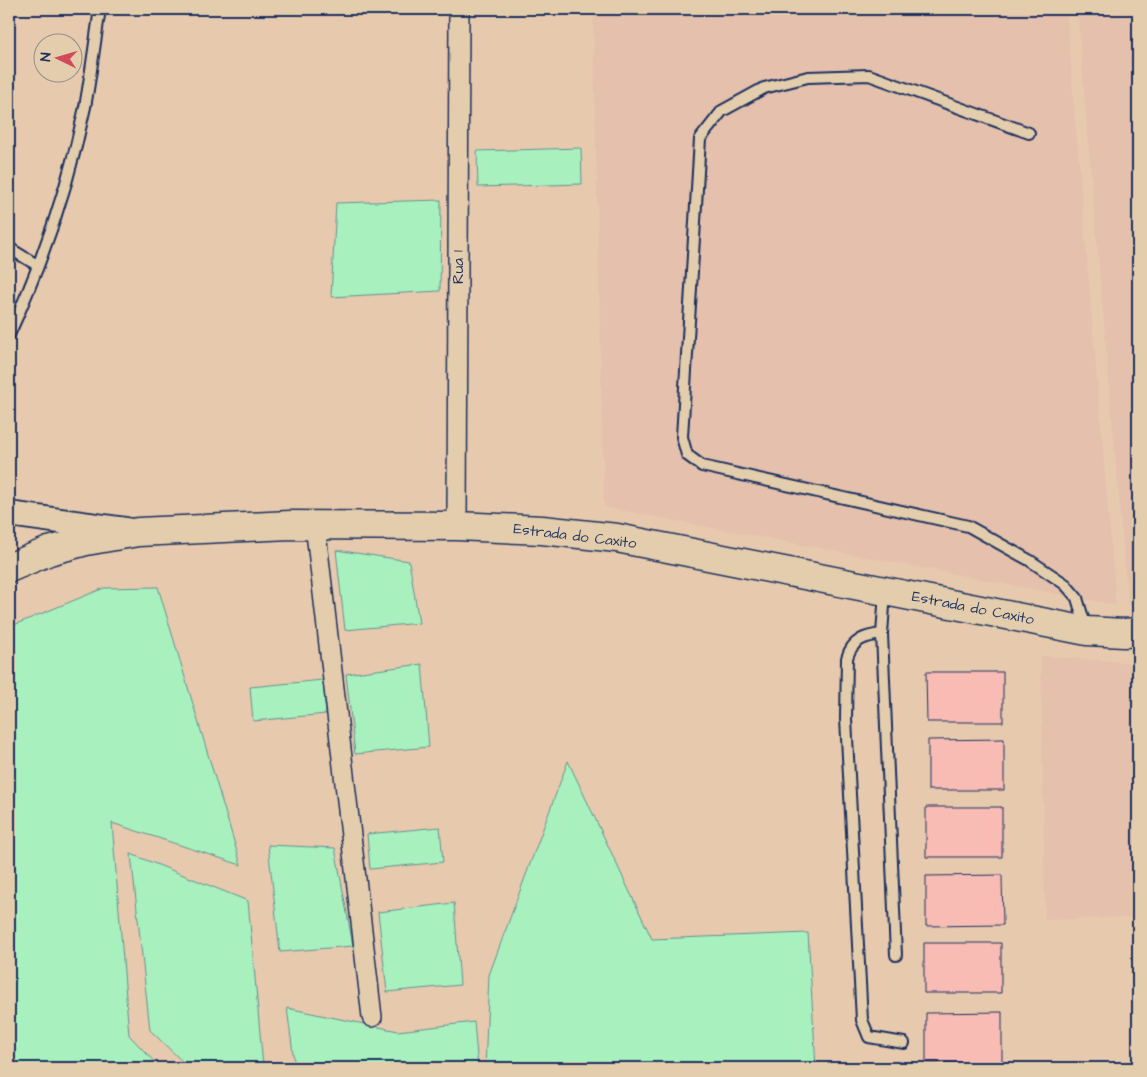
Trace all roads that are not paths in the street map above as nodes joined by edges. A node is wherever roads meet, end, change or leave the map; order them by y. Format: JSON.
{"nodes":[{"id":1,"x":100,"y":9,"type":"edge"},
{"id":2,"x":459,"y":9,"type":"edge"},
{"id":3,"x":1029,"y":133,"type":"dead end"},
{"id":4,"x":9,"y":248,"type":"edge"},
{"id":5,"x":37,"y":265,"type":"junction"},
{"id":6,"x":9,"y":335,"type":"edge"},
{"id":7,"x":9,"y":514,"type":"edge"},
{"id":8,"x":315,"y":524,"type":"junction"},
{"id":9,"x":457,"y":526,"type":"junction"},
{"id":10,"x":138,"y":532,"type":"junction"},
{"id":11,"x":9,"y":568,"type":"edge"},
{"id":12,"x":886,"y":591,"type":"junction"},
{"id":13,"x":1087,"y":631,"type":"junction"},
{"id":14,"x":1138,"y":632,"type":"edge"},
{"id":15,"x":882,"y":634,"type":"junction"},
{"id":16,"x":896,"y":955,"type":"dead end"},
{"id":17,"x":372,"y":1017,"type":"dead end"},
{"id":18,"x":904,"y":1043,"type":"dead end"}],
"edges":[{"from":1,"to":5,"type":"lane"},
{"from":2,"to":9,"type":"street","name":"Rua 1"},
{"from":3,"to":13,"type":"lane"},
{"from":4,"to":5,"type":"lane"},
{"from":5,"to":6,"type":"lane"},
{"from":7,"to":10,"type":"street"},
{"from":8,"to":9,"type":"main road","name":"Estrada do Caxito"},
{"from":8,"to":10,"type":"main road","name":"Estrada do Caxito"},
{"from":8,"to":17,"type":"street"},
{"from":9,"to":12,"type":"main road","name":"Estrada do Caxito"},
{"from":10,"to":11,"type":"main road","name":"Estrada do Caxito"},
{"from":12,"to":13,"type":"main road","name":"Estrada do Caxito"},
{"from":12,"to":15,"type":"lane"},
{"from":13,"to":14,"type":"main road","name":"Estrada do Caxito"},
{"from":15,"to":16,"type":"lane"},
{"from":15,"to":18,"type":"lane"}]}
